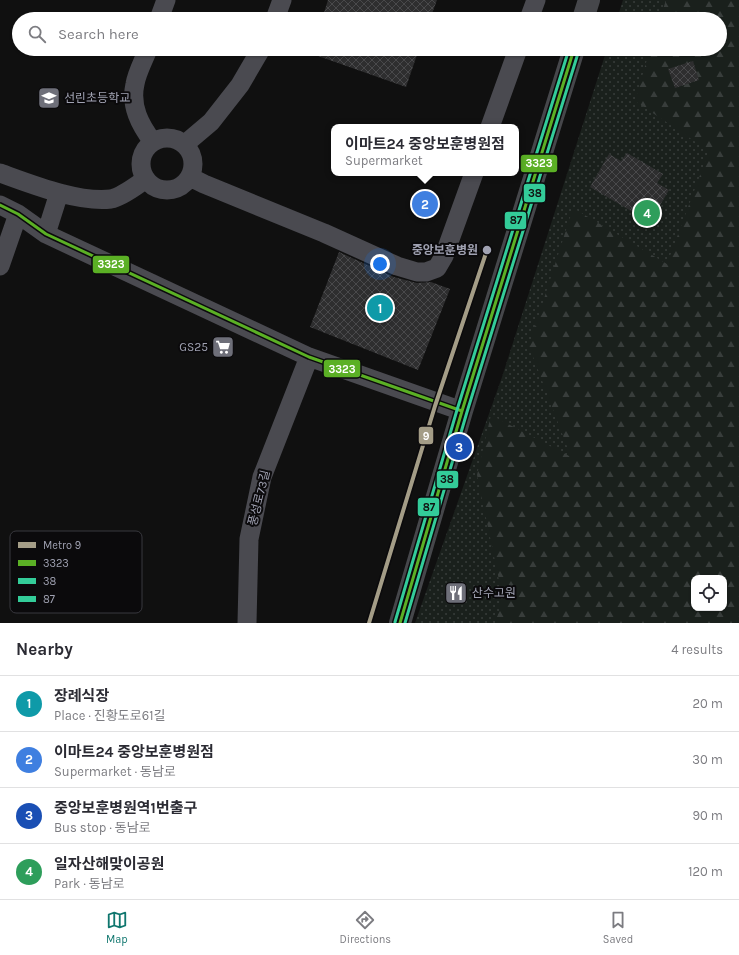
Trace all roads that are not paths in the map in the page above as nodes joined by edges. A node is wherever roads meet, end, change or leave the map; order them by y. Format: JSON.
{"nodes":[{"id":1,"x":166,"y":0,"type":"edge"},
{"id":2,"x":282,"y":0,"type":"edge"},
{"id":3,"x":536,"y":0,"type":"edge"},
{"id":4,"x":589,"y":0,"type":"edge"},
{"id":5,"x":162,"y":12,"type":"edge"},
{"id":6,"x":278,"y":12,"type":"edge"},
{"id":7,"x":532,"y":12,"type":"edge"},
{"id":8,"x":585,"y":12,"type":"edge"},
{"id":9,"x":145,"y":56,"type":"edge"},
{"id":10,"x":257,"y":56,"type":"edge"},
{"id":11,"x":515,"y":56,"type":"edge"},
{"id":12,"x":572,"y":56,"type":"edge"},
{"id":13,"x":491,"y":124,"type":"edge"},
{"id":14,"x":153,"y":142,"type":"junction"},
{"id":15,"x":185,"y":144,"type":"junction"},
{"id":16,"x":0,"y":173,"type":"edge"},
{"id":17,"x":473,"y":176,"type":"edge"},
{"id":18,"x":190,"y":177,"type":"junction"},
{"id":19,"x":146,"y":179,"type":"junction"},
{"id":20,"x":59,"y":193,"type":"junction"},
{"id":21,"x":0,"y":205,"type":"edge"},
{"id":22,"x":18,"y":214,"type":"junction"},
{"id":23,"x":46,"y":234,"type":"junction"},
{"id":24,"x":0,"y":266,"type":"edge"},
{"id":25,"x":309,"y":357,"type":"junction"},
{"id":26,"x":462,"y":411,"type":"junction"},
{"id":27,"x":247,"y":623,"type":"edge"},
{"id":28,"x":400,"y":623,"type":"edge"}],
"edges":[{"from":1,"to":5,"type":"street"},
{"from":2,"to":6,"type":"street"},
{"from":3,"to":7,"type":"street"},
{"from":4,"to":8,"type":"main road"},
{"from":9,"to":14,"type":"street"},
{"from":10,"to":15,"type":"street"},
{"from":11,"to":13,"type":"street"},
{"from":12,"to":26,"type":"main road"},
{"from":14,"to":15,"type":"street"},
{"from":14,"to":19,"type":"street"},
{"from":15,"to":18,"type":"street"},
{"from":16,"to":20,"type":"street"},
{"from":17,"to":18,"type":"street"},
{"from":18,"to":19,"type":"street"},
{"from":19,"to":20,"type":"street"},
{"from":20,"to":23,"type":"street"},
{"from":21,"to":22,"type":"street"},
{"from":22,"to":23,"type":"street"},
{"from":22,"to":24,"type":"street"},
{"from":23,"to":25,"type":"street"},
{"from":25,"to":26,"type":"street"},
{"from":25,"to":27,"type":"street","name":"풍성로73길"},
{"from":26,"to":28,"type":"main road"}]}
